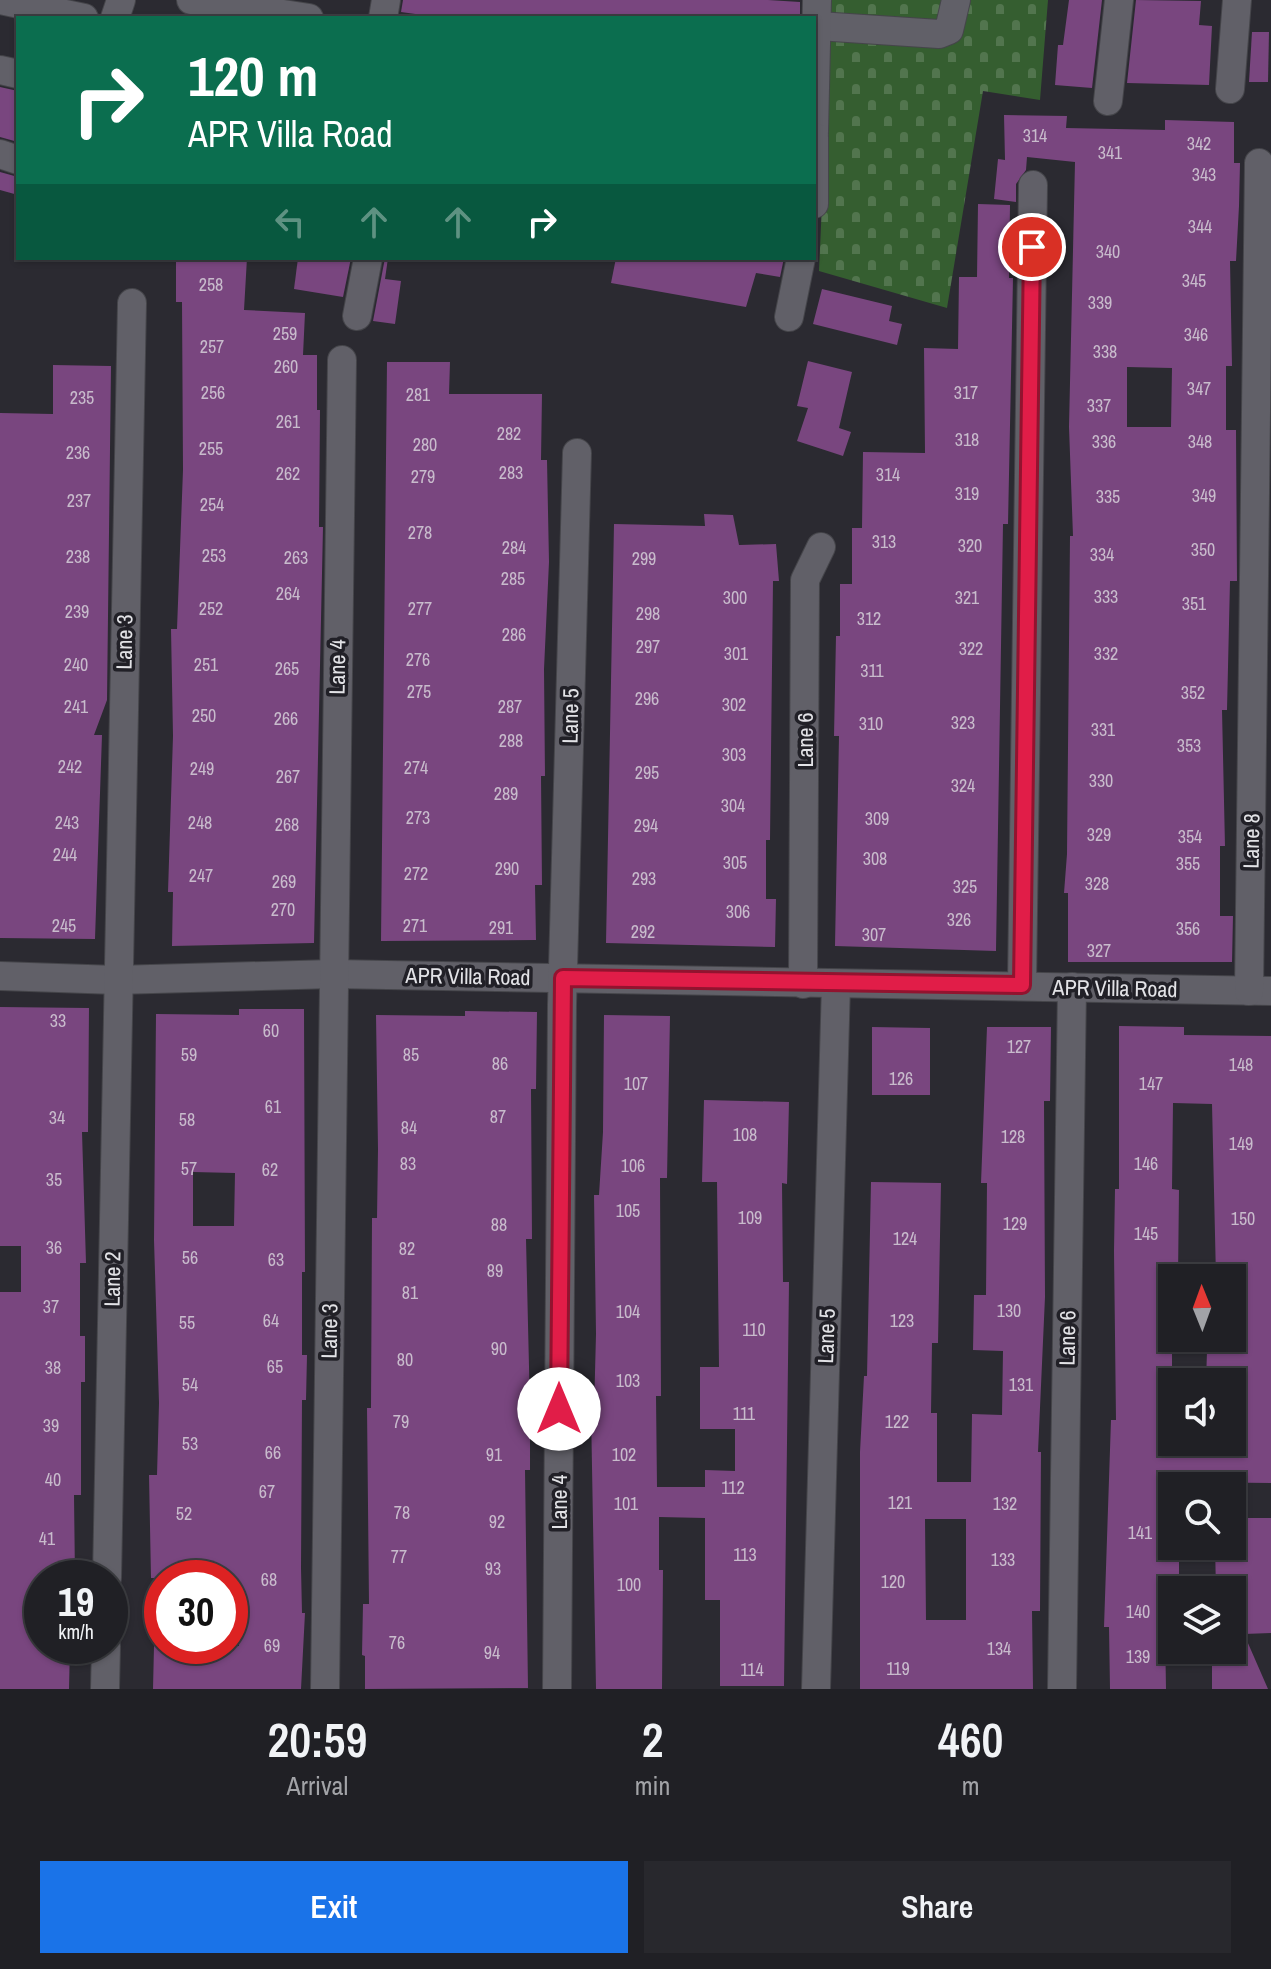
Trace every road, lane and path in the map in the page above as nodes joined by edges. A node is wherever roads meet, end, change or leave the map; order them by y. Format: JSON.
{"nodes":[{"id":1,"x":0,"y":0,"type":"edge"},
{"id":2,"x":191,"y":0,"type":"edge"},
{"id":3,"x":956,"y":0,"type":"edge"},
{"id":4,"x":1119,"y":0,"type":"edge"},
{"id":5,"x":1237,"y":0,"type":"edge"},
{"id":6,"x":818,"y":13,"type":"edge"},
{"id":7,"x":75,"y":16,"type":"edge"},
{"id":8,"x":296,"y":16,"type":"edge"},
{"id":9,"x":816,"y":74,"type":"edge"},
{"id":10,"x":1230,"y":89,"type":"dead end"},
{"id":11,"x":1108,"y":101,"type":"dead end"},
{"id":12,"x":1259,"y":163,"type":"dead end"},
{"id":13,"x":1033,"y":185,"type":"dead end"},
{"id":14,"x":368,"y":260,"type":"edge"},
{"id":15,"x":801,"y":260,"type":"edge"},
{"id":16,"x":132,"y":303,"type":"dead end"},
{"id":17,"x":357,"y":316,"type":"dead end"},
{"id":18,"x":789,"y":317,"type":"dead end"},
{"id":19,"x":342,"y":360,"type":"dead end"},
{"id":20,"x":577,"y":453,"type":"dead end"},
{"id":21,"x":821,"y":547,"type":"dead end"},
{"id":22,"x":333,"y":974,"type":"junction"},
{"id":23,"x":0,"y":976,"type":"edge"},
{"id":24,"x":563,"y":978,"type":"junction"},
{"id":25,"x":116,"y":980,"type":"junction"},
{"id":26,"x":803,"y":984,"type":"junction"},
{"id":27,"x":836,"y":984,"type":"junction"},
{"id":28,"x":1022,"y":985,"type":"junction"},
{"id":29,"x":1072,"y":987,"type":"junction"},
{"id":30,"x":1260,"y":991,"type":"edge"},
{"id":31,"x":107,"y":1560,"type":"edge"},
{"id":32,"x":106,"y":1664,"type":"edge"},
{"id":33,"x":105,"y":1689,"type":"edge"},
{"id":34,"x":325,"y":1689,"type":"edge"},
{"id":35,"x":557,"y":1689,"type":"edge"},
{"id":36,"x":816,"y":1689,"type":"edge"},
{"id":37,"x":1062,"y":1689,"type":"edge"}],
"edges":[{"from":1,"to":7,"type":"street"},
{"from":2,"to":8,"type":"street"},
{"from":3,"to":6,"type":"street"},
{"from":4,"to":11,"type":"street"},
{"from":5,"to":10,"type":"street"},
{"from":6,"to":9,"type":"street"},
{"from":12,"to":30,"type":"street","name":"Lane 8"},
{"from":13,"to":28,"type":"street"},
{"from":14,"to":17,"type":"street"},
{"from":15,"to":18,"type":"street"},
{"from":16,"to":25,"type":"street","name":"Lane 3"},
{"from":19,"to":22,"type":"street","name":"Lane 4"},
{"from":20,"to":24,"type":"street","name":"Lane 5"},
{"from":21,"to":26,"type":"street","name":"Lane 6"},
{"from":22,"to":24,"type":"street","name":"APR Villa Road"},
{"from":22,"to":25,"type":"street","name":"APR Villa Road"},
{"from":22,"to":34,"type":"street","name":"Lane 3"},
{"from":23,"to":25,"type":"street","name":"APR Villa Road"},
{"from":24,"to":26,"type":"street","name":"APR Villa Road"},
{"from":24,"to":35,"type":"street","name":"Lane 4"},
{"from":25,"to":31,"type":"street","name":"Lane 2"},
{"from":26,"to":27,"type":"street","name":"APR Villa Road"},
{"from":27,"to":28,"type":"street","name":"APR Villa Road"},
{"from":27,"to":36,"type":"street","name":"Lane 5"},
{"from":28,"to":29,"type":"street","name":"APR Villa Road"},
{"from":29,"to":30,"type":"street","name":"APR Villa Road"},
{"from":29,"to":37,"type":"street","name":"Lane 6"},
{"from":32,"to":33,"type":"street"}]}
